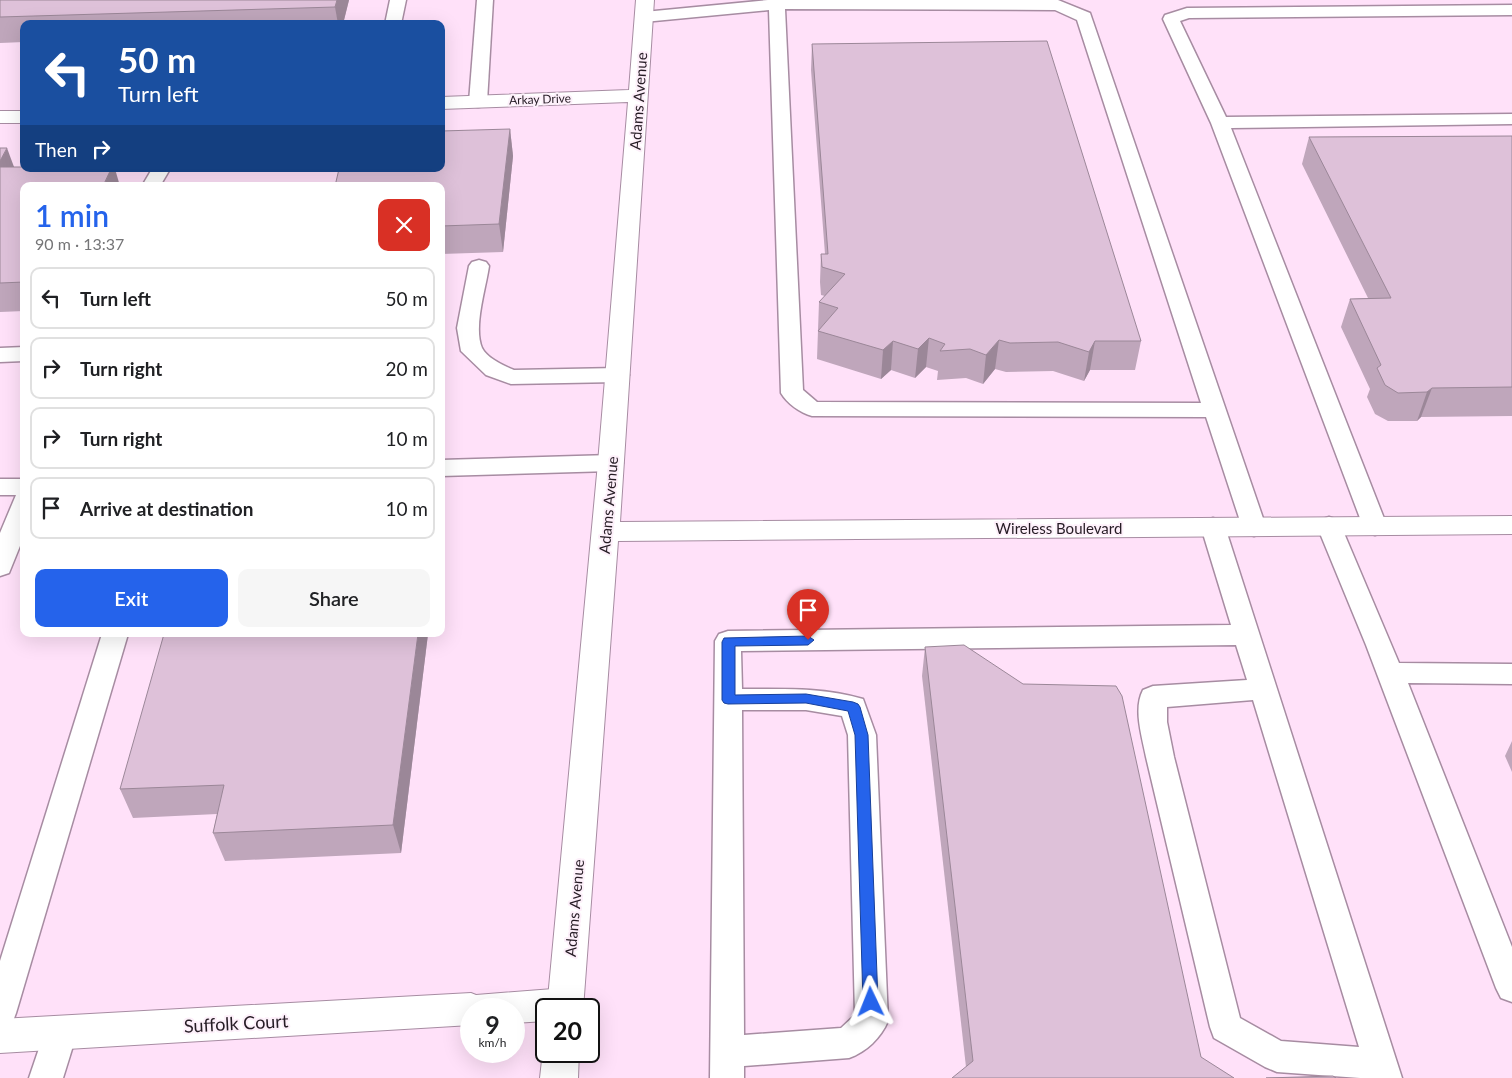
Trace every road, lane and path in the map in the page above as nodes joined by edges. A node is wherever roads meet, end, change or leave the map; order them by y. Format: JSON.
{"nodes":[{"id":1,"x":398,"y":0,"type":"edge"},
{"id":2,"x":485,"y":0,"type":"edge"},
{"id":3,"x":777,"y":4,"type":"junction"},
{"id":4,"x":645,"y":9,"type":"edge"},
{"id":5,"x":1512,"y":10,"type":"edge"},
{"id":6,"x":394,"y":20,"type":"edge"},
{"id":7,"x":639,"y":96,"type":"junction"},
{"id":8,"x":478,"y":102,"type":"junction"},
{"id":9,"x":445,"y":103,"type":"edge"},
{"id":10,"x":0,"y":117,"type":"edge"},
{"id":11,"x":20,"y":117,"type":"edge"},
{"id":12,"x":1512,"y":118,"type":"edge"},
{"id":13,"x":1220,"y":123,"type":"junction"},
{"id":14,"x":480,"y":266,"type":"dead end"},
{"id":15,"x":0,"y":354,"type":"edge"},
{"id":16,"x":20,"y":354,"type":"edge"},
{"id":17,"x":618,"y":375,"type":"junction"},
{"id":18,"x":1214,"y":410,"type":"junction"},
{"id":19,"x":612,"y":463,"type":"junction"},
{"id":20,"x":445,"y":468,"type":"edge"},
{"id":21,"x":0,"y":487,"type":"edge"},
{"id":22,"x":20,"y":487,"type":"edge"},
{"id":23,"x":20,"y":512,"type":"edge"},
{"id":24,"x":1512,"y":525,"type":"edge"},
{"id":25,"x":1329,"y":526,"type":"junction"},
{"id":26,"x":1375,"y":526,"type":"junction"},
{"id":27,"x":1212,"y":527,"type":"junction"},
{"id":28,"x":1254,"y":527,"type":"junction"},
{"id":29,"x":606,"y":532,"type":"junction"},
{"id":30,"x":1,"y":562,"type":"edge"},
{"id":31,"x":1246,"y":635,"type":"junction"},
{"id":32,"x":114,"y":637,"type":"edge"},
{"id":33,"x":1390,"y":673,"type":"junction"},
{"id":34,"x":1512,"y":674,"type":"edge"},
{"id":35,"x":1263,"y":689,"type":"junction"},
{"id":36,"x":728,"y":700,"type":"junction"},
{"id":37,"x":1512,"y":988,"type":"edge"},
{"id":38,"x":566,"y":998,"type":"edge"},
{"id":39,"x":460,"y":1010,"type":"edge"},
{"id":40,"x":0,"y":1013,"type":"edge"},
{"id":41,"x":60,"y":1033,"type":"junction"},
{"id":42,"x":0,"y":1036,"type":"edge"},
{"id":43,"x":560,"y":1063,"type":"edge"},
{"id":44,"x":727,"y":1065,"type":"edge"},
{"id":45,"x":1383,"y":1071,"type":"edge"},
{"id":46,"x":46,"y":1078,"type":"edge"},
{"id":47,"x":558,"y":1078,"type":"edge"}],
"edges":[{"from":1,"to":6,"type":"lane"},
{"from":2,"to":8,"type":"lane"},
{"from":3,"to":4,"type":"lane"},
{"from":3,"to":18,"type":"lane"},
{"from":3,"to":18,"type":"lane"},
{"from":4,"to":7,"type":"street","name":"Adams Avenue"},
{"from":5,"to":13,"type":"lane"},
{"from":7,"to":8,"type":"street","name":"Arkay Drive"},
{"from":7,"to":17,"type":"street","name":"Adams Avenue"},
{"from":8,"to":9,"type":"street","name":"Arkay Drive"},
{"from":10,"to":11,"type":"street"},
{"from":12,"to":13,"type":"lane"},
{"from":13,"to":26,"type":"lane"},
{"from":14,"to":17,"type":"lane"},
{"from":15,"to":16,"type":"lane"},
{"from":17,"to":19,"type":"street","name":"Adams Avenue"},
{"from":18,"to":28,"type":"lane"},
{"from":19,"to":20,"type":"lane"},
{"from":19,"to":29,"type":"street","name":"Adams Avenue"},
{"from":21,"to":22,"type":"lane"},
{"from":23,"to":30,"type":"lane"},
{"from":24,"to":26,"type":"street","name":"Wireless Boulevard"},
{"from":25,"to":26,"type":"street","name":"Wireless Boulevard"},
{"from":25,"to":28,"type":"street","name":"Wireless Boulevard"},
{"from":25,"to":33,"type":"lane"},
{"from":27,"to":28,"type":"street","name":"Wireless Boulevard"},
{"from":27,"to":29,"type":"street","name":"Wireless Boulevard"},
{"from":27,"to":31,"type":"lane"},
{"from":29,"to":38,"type":"street","name":"Adams Avenue"},
{"from":31,"to":35,"type":"lane"},
{"from":31,"to":36,"type":"lane"},
{"from":32,"to":40,"type":"lane"},
{"from":33,"to":34,"type":"lane"},
{"from":33,"to":37,"type":"lane"},
{"from":35,"to":45,"type":"lane"},
{"from":35,"to":45,"type":"lane"},
{"from":36,"to":44,"type":"lane"},
{"from":36,"to":44,"type":"lane"},
{"from":39,"to":41,"type":"street","name":"Suffolk Court"},
{"from":41,"to":42,"type":"street","name":"Suffolk Court"},
{"from":41,"to":46,"type":"lane"},
{"from":43,"to":47,"type":"street"}]}
